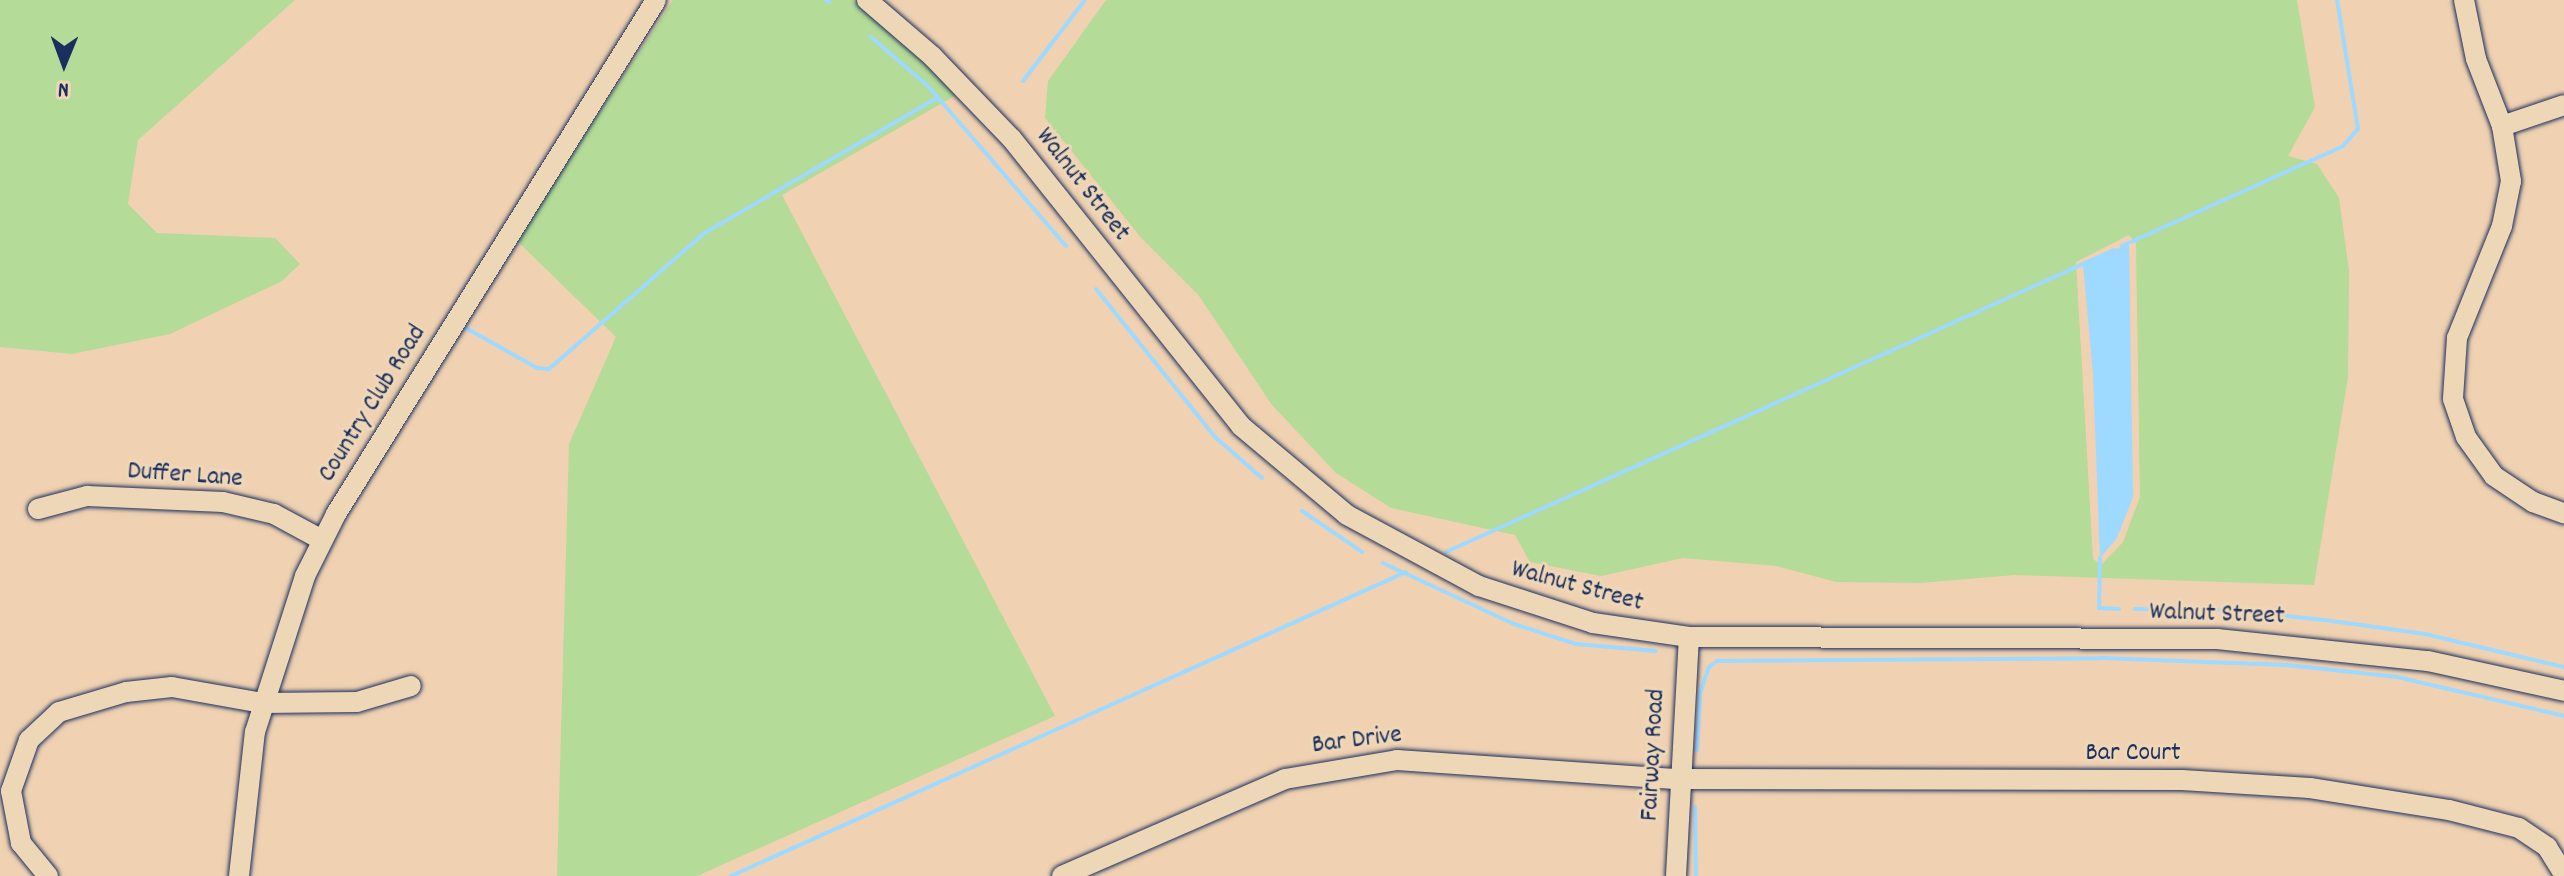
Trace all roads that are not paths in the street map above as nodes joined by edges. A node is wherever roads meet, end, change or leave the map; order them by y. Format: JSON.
{"nodes":[{"id":1,"x":656,"y":0,"type":"edge"},
{"id":2,"x":867,"y":0,"type":"edge"},
{"id":3,"x":2464,"y":0,"type":"edge"},
{"id":4,"x":2564,"y":105,"type":"edge"},
{"id":5,"x":2502,"y":126,"type":"junction"},
{"id":6,"x":38,"y":509,"type":"dead end"},
{"id":7,"x":2564,"y":513,"type":"edge"},
{"id":8,"x":322,"y":540,"type":"junction"},
{"id":9,"x":1689,"y":637,"type":"junction"},
{"id":10,"x":411,"y":686,"type":"dead end"},
{"id":11,"x":2564,"y":691,"type":"edge"},
{"id":12,"x":262,"y":703,"type":"junction"},
{"id":13,"x":1678,"y":779,"type":"junction"},
{"id":14,"x":2564,"y":874,"type":"edge"},
{"id":15,"x":48,"y":876,"type":"edge"},
{"id":16,"x":239,"y":876,"type":"edge"},
{"id":17,"x":1062,"y":876,"type":"edge"},
{"id":18,"x":1676,"y":876,"type":"edge"}],
"edges":[{"from":1,"to":8,"type":"street","name":"Country Club Road"},
{"from":2,"to":9,"type":"street","name":"Walnut Street"},
{"from":3,"to":5,"type":"street"},
{"from":4,"to":5,"type":"street"},
{"from":5,"to":7,"type":"street"},
{"from":6,"to":8,"type":"street","name":"Duffer Lane"},
{"from":8,"to":12,"type":"street","name":"Country Club Road"},
{"from":9,"to":11,"type":"street","name":"Walnut Street"},
{"from":9,"to":13,"type":"street","name":"Fairway Road"},
{"from":10,"to":12,"type":"street"},
{"from":12,"to":15,"type":"street"},
{"from":12,"to":16,"type":"street","name":"Country Club Road"},
{"from":13,"to":14,"type":"street","name":"Bar Court"},
{"from":13,"to":17,"type":"street","name":"Bar Drive"},
{"from":13,"to":18,"type":"street","name":"Fairway Road"}]}
